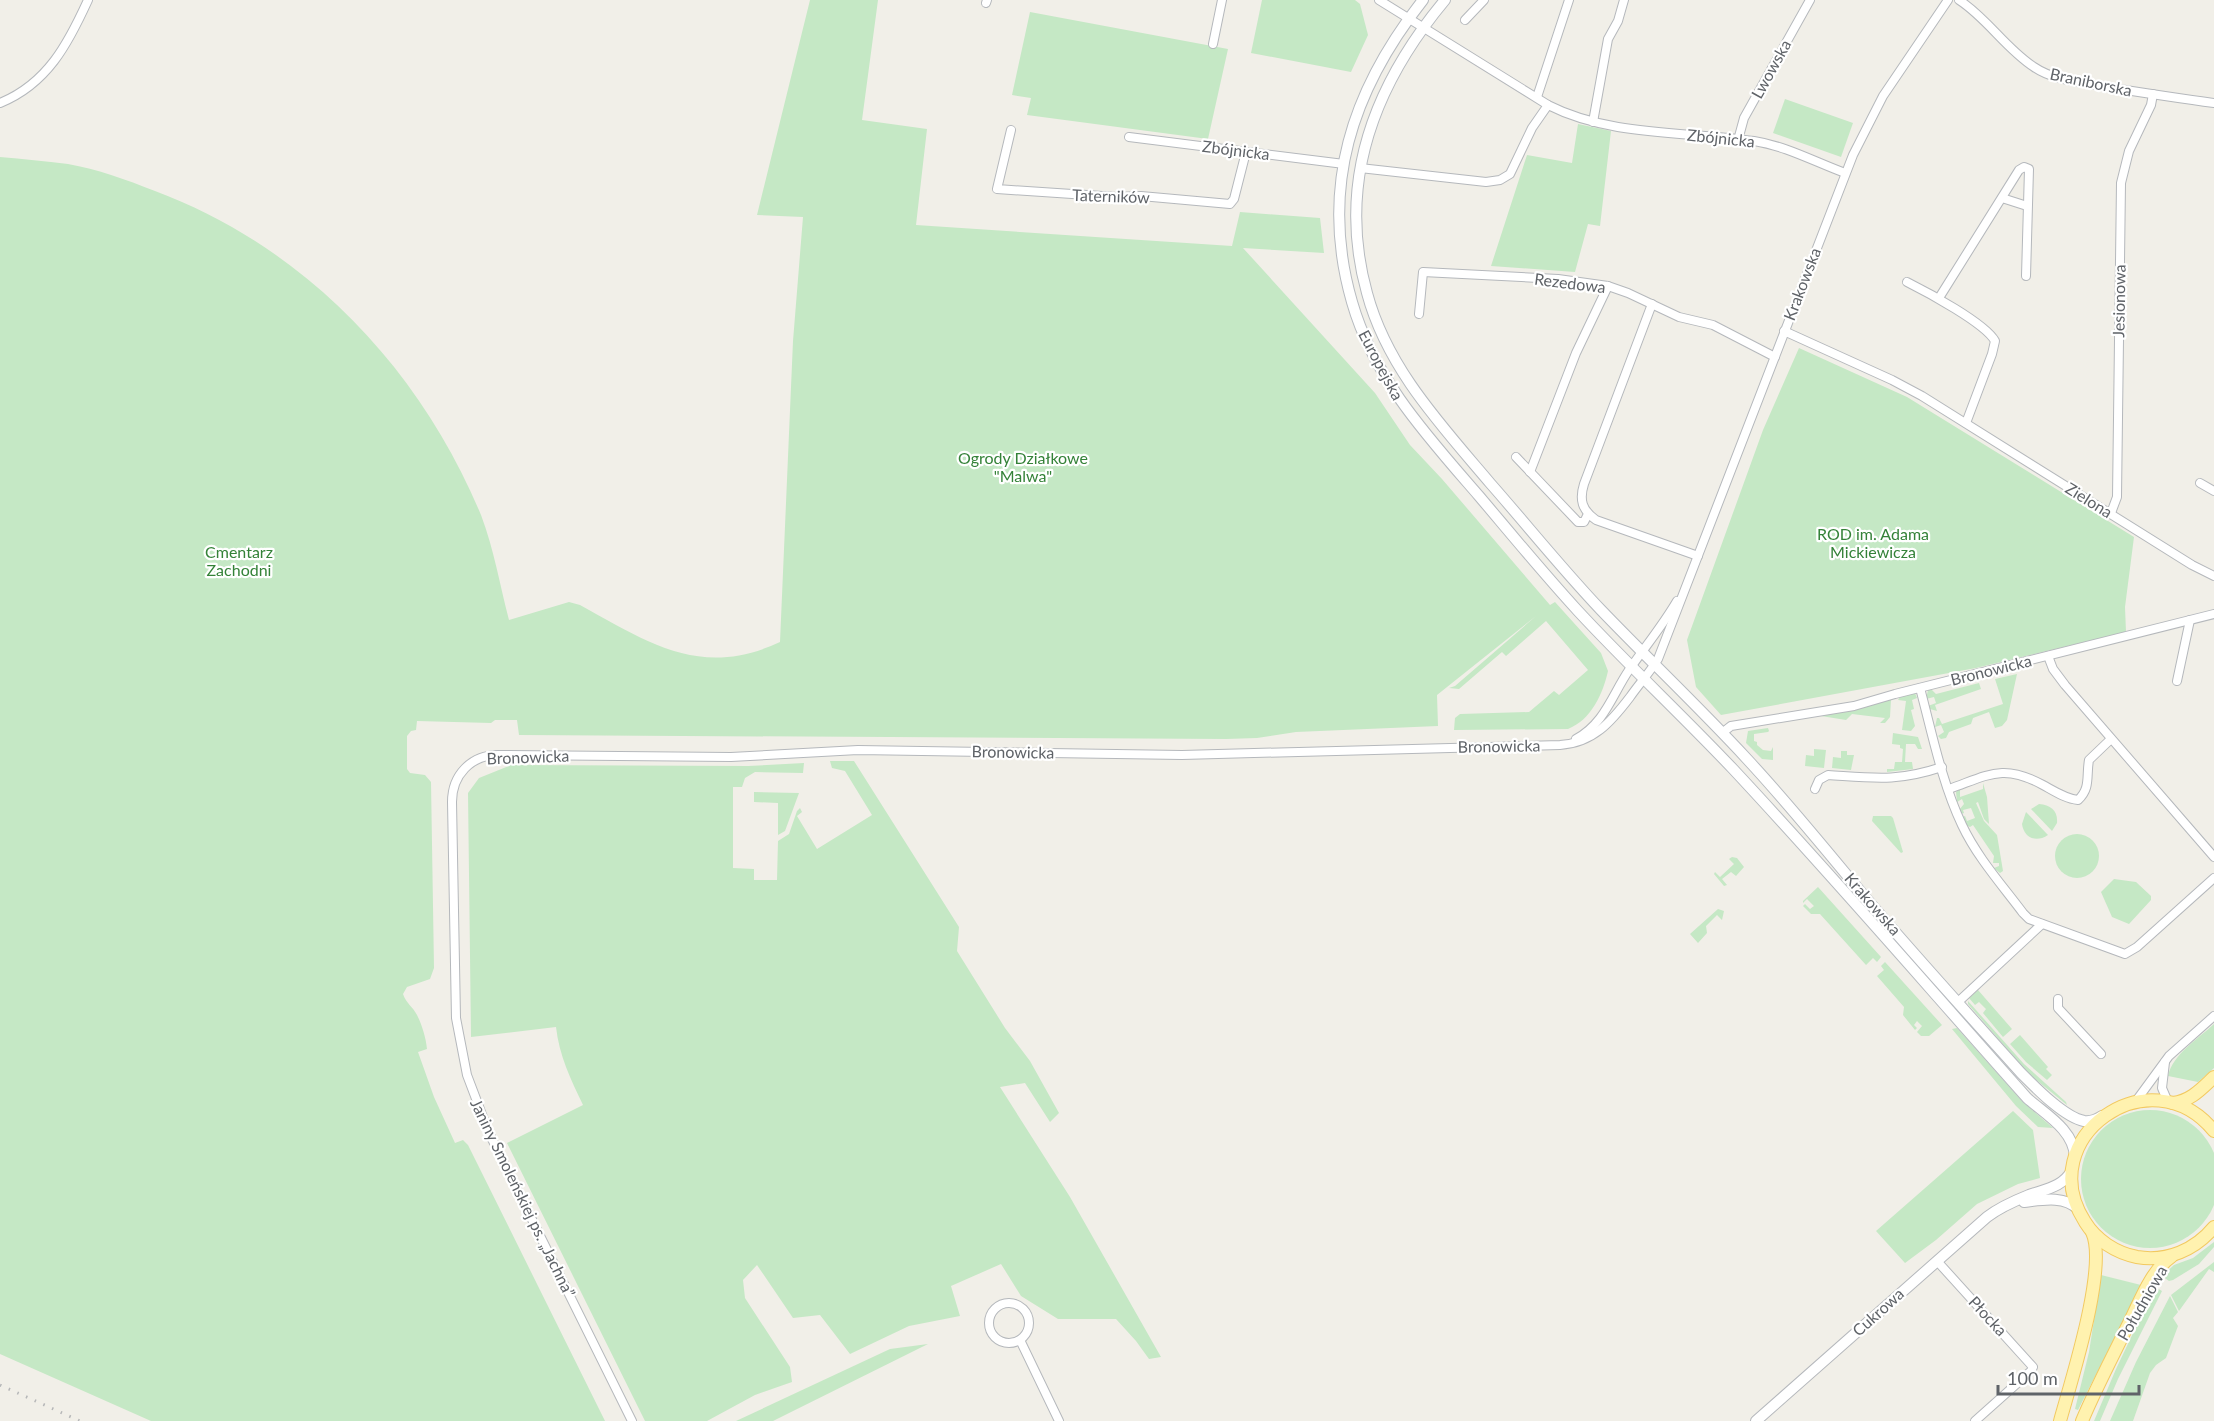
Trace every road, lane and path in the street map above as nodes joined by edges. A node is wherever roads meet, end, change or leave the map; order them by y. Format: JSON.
{"nodes":[{"id":1,"x":88,"y":0,"type":"edge"},
{"id":2,"x":1222,"y":0,"type":"edge"},
{"id":3,"x":1378,"y":0,"type":"edge"},
{"id":4,"x":1423,"y":0,"type":"edge"},
{"id":5,"x":1445,"y":0,"type":"edge"},
{"id":6,"x":1484,"y":0,"type":"edge"},
{"id":7,"x":1569,"y":0,"type":"edge"},
{"id":8,"x":1624,"y":0,"type":"edge"},
{"id":9,"x":1810,"y":0,"type":"edge"},
{"id":10,"x":1948,"y":0,"type":"edge"},
{"id":11,"x":1959,"y":0,"type":"edge"},
{"id":12,"x":1409,"y":19,"type":"junction"},
{"id":13,"x":1465,"y":20,"type":"dead end"},
{"id":14,"x":1423,"y":28,"type":"junction"},
{"id":15,"x":1213,"y":44,"type":"dead end"},
{"id":16,"x":2153,"y":94,"type":"junction"},
{"id":17,"x":1537,"y":98,"type":"junction"},
{"id":18,"x":2214,"y":102,"type":"edge"},
{"id":19,"x":0,"y":103,"type":"edge"},
{"id":20,"x":1548,"y":105,"type":"junction"},
{"id":21,"x":1593,"y":122,"type":"junction"},
{"id":22,"x":1011,"y":130,"type":"dead end"},
{"id":23,"x":1129,"y":137,"type":"dead end"},
{"id":24,"x":1738,"y":140,"type":"junction"},
{"id":25,"x":1246,"y":152,"type":"junction"},
{"id":26,"x":1344,"y":164,"type":"junction"},
{"id":27,"x":1360,"y":168,"type":"junction"},
{"id":28,"x":1845,"y":173,"type":"junction"},
{"id":29,"x":2002,"y":198,"type":"junction"},
{"id":30,"x":2027,"y":206,"type":"junction"},
{"id":31,"x":2026,"y":276,"type":"dead end"},
{"id":32,"x":1907,"y":282,"type":"dead end"},
{"id":33,"x":1608,"y":286,"type":"junction"},
{"id":34,"x":1939,"y":298,"type":"junction"},
{"id":35,"x":1652,"y":304,"type":"junction"},
{"id":36,"x":1419,"y":314,"type":"dead end"},
{"id":37,"x":1784,"y":332,"type":"junction"},
{"id":38,"x":1775,"y":357,"type":"junction"},
{"id":39,"x":1966,"y":423,"type":"junction"},
{"id":40,"x":1516,"y":457,"type":"dead end"},
{"id":41,"x":1530,"y":472,"type":"junction"},
{"id":42,"x":2200,"y":483,"type":"dead end"},
{"id":43,"x":2214,"y":491,"type":"edge"},
{"id":44,"x":2111,"y":513,"type":"junction"},
{"id":45,"x":1588,"y":514,"type":"junction"},
{"id":46,"x":1698,"y":556,"type":"junction"},
{"id":47,"x":2214,"y":576,"type":"edge"},
{"id":48,"x":1687,"y":583,"type":"junction"},
{"id":49,"x":2214,"y":614,"type":"edge"},
{"id":50,"x":2190,"y":620,"type":"junction"},
{"id":51,"x":1643,"y":652,"type":"junction"},
{"id":52,"x":2048,"y":656,"type":"junction"},
{"id":53,"x":1655,"y":664,"type":"junction"},
{"id":54,"x":1632,"y":666,"type":"junction"},
{"id":55,"x":1644,"y":678,"type":"junction"},
{"id":56,"x":2177,"y":681,"type":"dead end"},
{"id":57,"x":1920,"y":688,"type":"junction"},
{"id":58,"x":1722,"y":733,"type":"junction"},
{"id":59,"x":2111,"y":739,"type":"junction"},
{"id":60,"x":1549,"y":745,"type":"junction"},
{"id":61,"x":478,"y":758,"type":"joint"},
{"id":62,"x":1942,"y":767,"type":"junction"},
{"id":63,"x":1815,"y":789,"type":"dead end"},
{"id":64,"x":1949,"y":789,"type":"junction"},
{"id":65,"x":2214,"y":857,"type":"edge"},
{"id":66,"x":2214,"y":878,"type":"edge"},
{"id":67,"x":2042,"y":924,"type":"junction"},
{"id":68,"x":2058,"y":999,"type":"dead end"},
{"id":69,"x":1958,"y":1002,"type":"junction"},
{"id":70,"x":2214,"y":1016,"type":"edge"},
{"id":71,"x":2101,"y":1054,"type":"dead end"},
{"id":72,"x":2169,"y":1056,"type":"junction"},
{"id":73,"x":2214,"y":1077,"type":"edge"},
{"id":74,"x":2136,"y":1101,"type":"junction"},
{"id":75,"x":2170,"y":1102,"type":"junction"},
{"id":76,"x":2103,"y":1116,"type":"junction"},
{"id":77,"x":2214,"y":1131,"type":"edge"},
{"id":78,"x":2075,"y":1157,"type":"junction"},
{"id":79,"x":2072,"y":1170,"type":"junction"},
{"id":80,"x":2003,"y":1207,"type":"junction"},
{"id":81,"x":2078,"y":1209,"type":"junction"},
{"id":82,"x":2214,"y":1227,"type":"edge"},
{"id":83,"x":2091,"y":1231,"type":"junction"},
{"id":84,"x":2176,"y":1254,"type":"junction"},
{"id":85,"x":1937,"y":1261,"type":"junction"},
{"id":86,"x":1020,"y":1340,"type":"junction"},
{"id":87,"x":632,"y":1421,"type":"edge"},
{"id":88,"x":1059,"y":1421,"type":"edge"},
{"id":89,"x":1756,"y":1421,"type":"edge"},
{"id":90,"x":1975,"y":1421,"type":"edge"},
{"id":91,"x":2060,"y":1421,"type":"edge"},
{"id":92,"x":2082,"y":1421,"type":"edge"}],
"edges":[{"from":1,"to":19,"type":"street"},
{"from":2,"to":15,"type":"street"},
{"from":3,"to":12,"type":"street","name":"Zbójnicka"},
{"from":4,"to":12,"type":"main road","name":"Europejska"},
{"from":5,"to":14,"type":"main road","name":"Europejska"},
{"from":6,"to":13,"type":"street"},
{"from":7,"to":17,"type":"street"},
{"from":8,"to":21,"type":"street"},
{"from":9,"to":24,"type":"street","name":"Lwowska"},
{"from":10,"to":28,"type":"street","name":"Krakowska"},
{"from":11,"to":16,"type":"street","name":"Braniborska"},
{"from":12,"to":14,"type":"street","name":"Zbójnicka"},
{"from":12,"to":26,"type":"main road","name":"Europejska"},
{"from":14,"to":17,"type":"street","name":"Zbójnicka"},
{"from":14,"to":27,"type":"main road","name":"Europejska"},
{"from":16,"to":18,"type":"street","name":"Braniborska"},
{"from":16,"to":44,"type":"street","name":"Jesionowa"},
{"from":17,"to":20,"type":"street","name":"Zbójnicka"},
{"from":20,"to":21,"type":"street","name":"Zbójnicka"},
{"from":20,"to":27,"type":"street"},
{"from":21,"to":24,"type":"street","name":"Zbójnicka"},
{"from":22,"to":25,"type":"street","name":"Taterników"},
{"from":23,"to":25,"type":"street","name":"Zbójnicka"},
{"from":24,"to":28,"type":"street","name":"Zbójnicka"},
{"from":25,"to":26,"type":"street","name":"Zbójnicka"},
{"from":26,"to":54,"type":"main road","name":"Europejska"},
{"from":27,"to":51,"type":"main road","name":"Europejska"},
{"from":28,"to":37,"type":"street","name":"Krakowska"},
{"from":29,"to":30,"type":"street"},
{"from":29,"to":30,"type":"street"},
{"from":29,"to":34,"type":"street"},
{"from":30,"to":31,"type":"street"},
{"from":32,"to":34,"type":"street"},
{"from":33,"to":35,"type":"street","name":"Rezedowa"},
{"from":33,"to":36,"type":"street","name":"Rezedowa"},
{"from":33,"to":41,"type":"street"},
{"from":34,"to":39,"type":"street"},
{"from":35,"to":38,"type":"street","name":"Rezedowa"},
{"from":35,"to":45,"type":"street"},
{"from":37,"to":38,"type":"street","name":"Krakowska"},
{"from":37,"to":39,"type":"street","name":"Zielona"},
{"from":38,"to":46,"type":"street","name":"Krakowska"},
{"from":39,"to":44,"type":"street","name":"Zielona"},
{"from":40,"to":41,"type":"street"},
{"from":41,"to":45,"type":"street"},
{"from":42,"to":43,"type":"street"},
{"from":44,"to":47,"type":"street","name":"Zielona"},
{"from":45,"to":46,"type":"street"},
{"from":46,"to":48,"type":"street","name":"Krakowska"},
{"from":48,"to":51,"type":"street","name":"Krakowska"},
{"from":48,"to":53,"type":"street","name":"Krakowska"},
{"from":49,"to":50,"type":"street","name":"Bronowicka"},
{"from":50,"to":52,"type":"street","name":"Bronowicka"},
{"from":50,"to":56,"type":"street"},
{"from":51,"to":53,"type":"main road","name":"Krakowska"},
{"from":51,"to":54,"type":"street","name":"Krakowska"},
{"from":52,"to":57,"type":"street","name":"Bronowicka"},
{"from":52,"to":59,"type":"street"},
{"from":53,"to":55,"type":"street","name":"Krakowska"},
{"from":53,"to":58,"type":"main road","name":"Krakowska"},
{"from":54,"to":55,"type":"main road","name":"Krakowska"},
{"from":54,"to":60,"type":"street","name":"Bronowicka"},
{"from":55,"to":60,"type":"street","name":"Bronowicka"},
{"from":55,"to":78,"type":"main road","name":"Krakowska"},
{"from":57,"to":58,"type":"street","name":"Bronowicka"},
{"from":57,"to":62,"type":"street"},
{"from":58,"to":69,"type":"main road","name":"Krakowska"},
{"from":59,"to":64,"type":"street"},
{"from":59,"to":65,"type":"street"},
{"from":60,"to":61,"type":"street","name":"Bronowicka"},
{"from":61,"to":87,"type":"street","name":"Janiny Smoleńskiej ps. „Jachna”"},
{"from":62,"to":63,"type":"street"},
{"from":62,"to":64,"type":"street"},
{"from":64,"to":67,"type":"street"},
{"from":66,"to":67,"type":"street"},
{"from":67,"to":69,"type":"street"},
{"from":68,"to":71,"type":"street"},
{"from":69,"to":76,"type":"main road","name":"Krakowska"},
{"from":70,"to":72,"type":"street"},
{"from":72,"to":74,"type":"street"},
{"from":72,"to":75,"type":"street"},
{"from":73,"to":75,"type":"main road"},
{"from":74,"to":75,"type":"main road"},
{"from":74,"to":76,"type":"main road"},
{"from":75,"to":77,"type":"main road"},
{"from":76,"to":78,"type":"main road"},
{"from":78,"to":79,"type":"main road"},
{"from":79,"to":80,"type":"main road","name":"Cukrowa"},
{"from":79,"to":81,"type":"main road"},
{"from":80,"to":81,"type":"main road","name":"Cukrowa"},
{"from":80,"to":85,"type":"main road","name":"Cukrowa"},
{"from":81,"to":83,"type":"main road"},
{"from":82,"to":84,"type":"main road"},
{"from":83,"to":84,"type":"main road"},
{"from":83,"to":91,"type":"main road"},
{"from":84,"to":92,"type":"main road","name":"Południowa"},
{"from":85,"to":89,"type":"main road","name":"Cukrowa"},
{"from":85,"to":90,"type":"street","name":"Płocka"},
{"from":86,"to":86,"type":"street"},
{"from":86,"to":88,"type":"street"}]}
